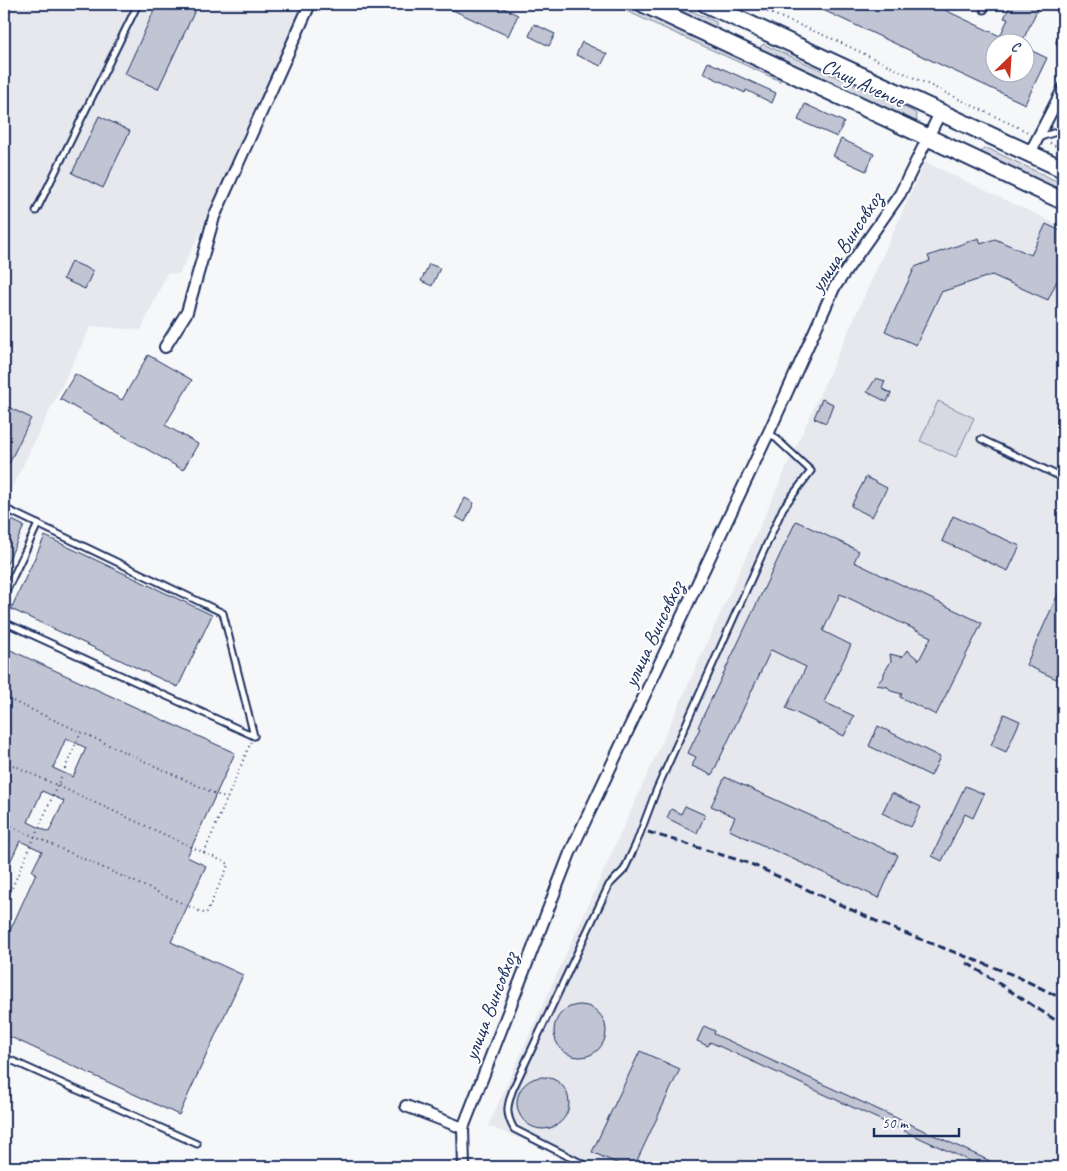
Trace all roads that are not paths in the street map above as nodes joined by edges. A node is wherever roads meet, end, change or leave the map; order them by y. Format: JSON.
{"nodes":[{"id":1,"x":138,"y":4,"type":"edge"},
{"id":2,"x":310,"y":4,"type":"edge"},
{"id":3,"x":644,"y":4,"type":"edge"},
{"id":4,"x":706,"y":4,"type":"edge"},
{"id":5,"x":987,"y":4,"type":"edge"},
{"id":6,"x":984,"y":10,"type":"dead end"},
{"id":7,"x":741,"y":20,"type":"junction"},
{"id":8,"x":1063,"y":35,"type":"edge"},
{"id":9,"x":1060,"y":42,"type":"dead end"},
{"id":10,"x":730,"y":44,"type":"junction"},
{"id":11,"x":1063,"y":89,"type":"edge"},
{"id":12,"x":941,"y":112,"type":"junction"},
{"id":13,"x":1063,"y":131,"type":"edge"},
{"id":14,"x":928,"y":138,"type":"junction"},
{"id":15,"x":1038,"y":138,"type":"junction"},
{"id":16,"x":1030,"y":153,"type":"junction"},
{"id":17,"x":1063,"y":169,"type":"edge"},
{"id":18,"x":1063,"y":202,"type":"edge"},
{"id":19,"x":36,"y":210,"type":"dead end"},
{"id":20,"x":165,"y":347,"type":"dead end"},
{"id":21,"x":769,"y":432,"type":"junction"},
{"id":22,"x":982,"y":439,"type":"dead end"},
{"id":23,"x":1063,"y":478,"type":"edge"},
{"id":24,"x":4,"y":508,"type":"edge"},
{"id":25,"x":38,"y":524,"type":"junction"},
{"id":26,"x":4,"y":596,"type":"edge"},
{"id":27,"x":4,"y":622,"type":"edge"},
{"id":28,"x":4,"y":1057,"type":"edge"},
{"id":29,"x":406,"y":1106,"type":"dead end"},
{"id":30,"x":463,"y":1128,"type":"junction"},
{"id":31,"x":197,"y":1144,"type":"dead end"},
{"id":32,"x":464,"y":1167,"type":"edge"},
{"id":33,"x":589,"y":1167,"type":"edge"}],
"edges":[{"from":1,"to":19,"type":"lane"},
{"from":2,"to":20,"type":"street"},
{"from":3,"to":10,"type":"main road","name":"Chuy Avenue"},
{"from":4,"to":7,"type":"main road","name":"Chuy Avenue"},
{"from":5,"to":6,"type":"lane"},
{"from":7,"to":10,"type":"main road"},
{"from":7,"to":12,"type":"main road","name":"Chuy Avenue"},
{"from":8,"to":9,"type":"lane"},
{"from":10,"to":14,"type":"main road","name":"Chuy Avenue"},
{"from":11,"to":15,"type":"street"},
{"from":12,"to":14,"type":"street","name":"улица Винсовхоз"},
{"from":12,"to":16,"type":"main road","name":"Chuy Avenue"},
{"from":13,"to":15,"type":"lane"},
{"from":14,"to":18,"type":"main road","name":"Chuy Avenue"},
{"from":14,"to":21,"type":"street","name":"улица Винсовхоз"},
{"from":15,"to":16,"type":"street"},
{"from":16,"to":17,"type":"main road","name":"Chuy Avenue"},
{"from":21,"to":30,"type":"street","name":"улица Винсовхоз"},
{"from":21,"to":33,"type":"lane"},
{"from":22,"to":23,"type":"lane"},
{"from":24,"to":25,"type":"lane"},
{"from":25,"to":26,"type":"lane"},
{"from":25,"to":27,"type":"lane"},
{"from":28,"to":31,"type":"lane"},
{"from":29,"to":30,"type":"street"},
{"from":30,"to":32,"type":"street","name":"улица Винсовхоз"}]}
